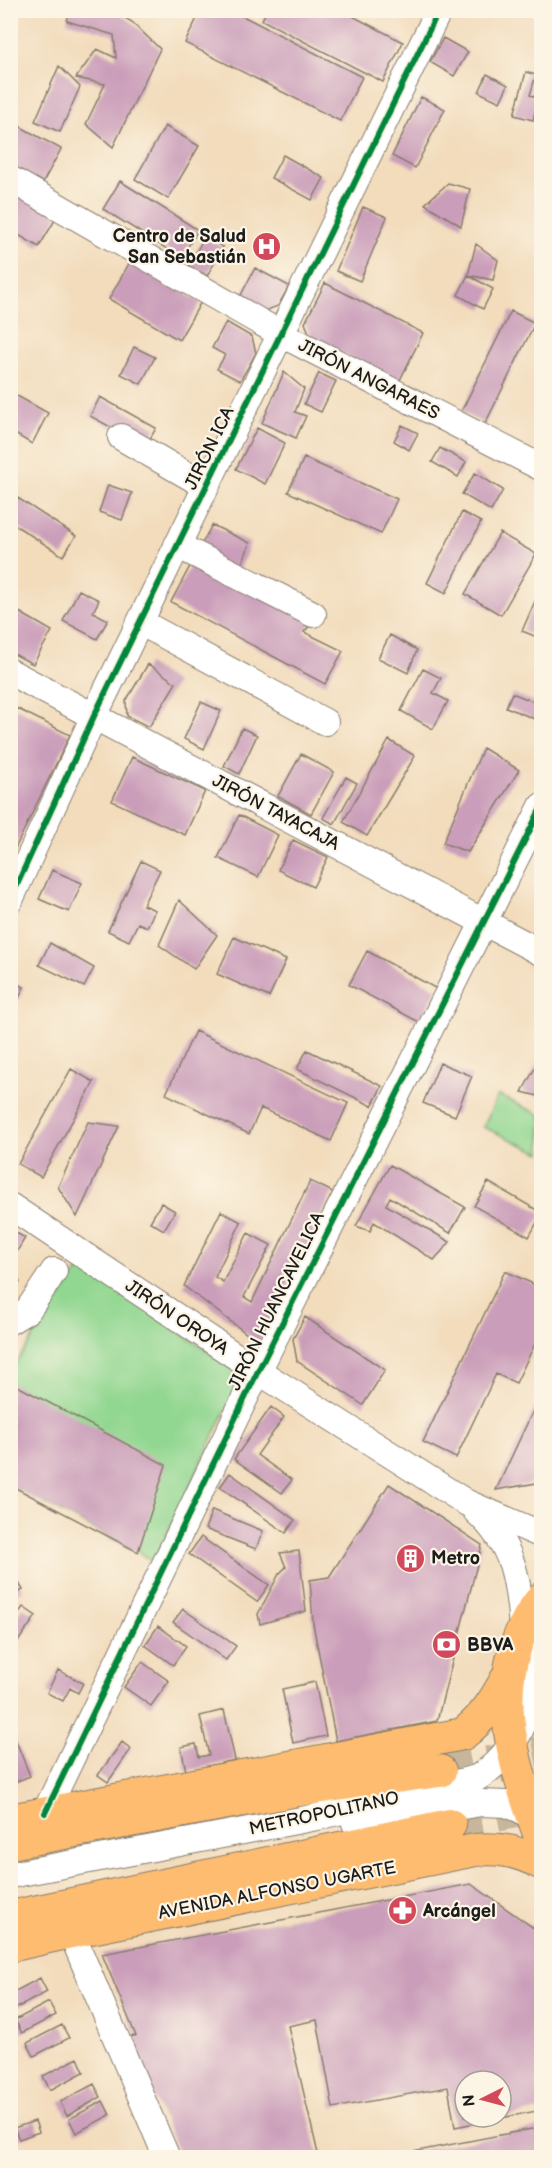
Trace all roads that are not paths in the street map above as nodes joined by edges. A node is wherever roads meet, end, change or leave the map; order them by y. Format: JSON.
{"nodes":[{"id":1,"x":440,"y":10,"type":"edge"},
{"id":2,"x":10,"y":180,"type":"edge"},
{"id":3,"x":281,"y":334,"type":"junction"},
{"id":4,"x":121,"y":437,"type":"dead end"},
{"id":5,"x":542,"y":468,"type":"edge"},
{"id":6,"x":206,"y":486,"type":"junction"},
{"id":7,"x":177,"y":545,"type":"junction"},
{"id":8,"x":313,"y":614,"type":"dead end"},
{"id":9,"x":140,"y":622,"type":"junction"},
{"id":10,"x":10,"y":672,"type":"edge"},
{"id":11,"x":93,"y":716,"type":"junction"},
{"id":12,"x":325,"y":723,"type":"dead end"},
{"id":13,"x":542,"y":806,"type":"edge"},
{"id":14,"x":10,"y":900,"type":"edge"},
{"id":15,"x":484,"y":921,"type":"junction"},
{"id":16,"x":542,"y":953,"type":"edge"},
{"id":17,"x":10,"y":1206,"type":"edge"},
{"id":18,"x":54,"y":1271,"type":"dead end"},
{"id":19,"x":10,"y":1321,"type":"edge"},
{"id":20,"x":258,"y":1371,"type":"junction"},
{"id":21,"x":467,"y":1503,"type":"junction"},
{"id":22,"x":542,"y":1535,"type":"edge"},
{"id":23,"x":542,"y":1598,"type":"edge"},
{"id":24,"x":532,"y":1632,"type":"edge"},
{"id":25,"x":507,"y":1677,"type":"junction"},
{"id":26,"x":511,"y":1745,"type":"junction"},
{"id":27,"x":440,"y":1771,"type":"tunnel mouth"},
{"id":28,"x":298,"y":1807,"type":"tunnel mouth"},
{"id":29,"x":45,"y":1813,"type":"junction"},
{"id":30,"x":10,"y":1820,"type":"edge"},
{"id":31,"x":450,"y":1825,"type":"tunnel mouth"},
{"id":32,"x":538,"y":1828,"type":"edge"},
{"id":33,"x":10,"y":1843,"type":"edge"},
{"id":34,"x":309,"y":1844,"type":"dead end"},
{"id":35,"x":10,"y":1864,"type":"edge"},
{"id":36,"x":542,"y":1864,"type":"edge"},
{"id":37,"x":10,"y":1875,"type":"edge"},
{"id":38,"x":10,"y":1890,"type":"edge"},
{"id":39,"x":10,"y":1904,"type":"edge"},
{"id":40,"x":10,"y":1917,"type":"edge"},
{"id":41,"x":71,"y":1932,"type":"junction"},
{"id":42,"x":10,"y":1946,"type":"edge"},
{"id":43,"x":167,"y":2157,"type":"edge"}],
"edges":[{"from":1,"to":3,"type":"street","name":"JIRÓN ICA"},
{"from":2,"to":3,"type":"street","name":"JIRÓN ANGARAES"},
{"from":3,"to":5,"type":"street","name":"JIRÓN ANGARAES"},
{"from":3,"to":6,"type":"street","name":"JIRÓN ICA"},
{"from":4,"to":6,"type":"street"},
{"from":6,"to":7,"type":"street","name":"JIRÓN ICA"},
{"from":7,"to":8,"type":"street"},
{"from":7,"to":9,"type":"street","name":"JIRÓN ICA"},
{"from":9,"to":11,"type":"street","name":"JIRÓN ICA"},
{"from":9,"to":12,"type":"street"},
{"from":10,"to":11,"type":"street","name":"JIRÓN TAYACAJA"},
{"from":11,"to":14,"type":"street","name":"JIRÓN ICA"},
{"from":11,"to":15,"type":"street","name":"JIRÓN TAYACAJA"},
{"from":13,"to":15,"type":"street","name":"JIRÓN HUANCAVELICA"},
{"from":15,"to":16,"type":"street","name":"JIRÓN TAYACAJA"},
{"from":15,"to":20,"type":"street","name":"JIRÓN HUANCAVELICA"},
{"from":17,"to":20,"type":"street","name":"JIRÓN OROYA"},
{"from":18,"to":19,"type":"street"},
{"from":20,"to":21,"type":"street","name":"JIRÓN OROYA"},
{"from":20,"to":29,"type":"street","name":"JIRÓN HUANCAVELICA"},
{"from":21,"to":22,"type":"street","name":"JIRÓN OROYA"},
{"from":21,"to":24,"type":"street","name":"JIRÓN OROYA"},
{"from":23,"to":24,"type":"main road"},
{"from":24,"to":25,"type":"main road"},
{"from":24,"to":26,"type":"street","name":"METROPOLITANO"},
{"from":25,"to":26,"type":"main road"},
{"from":25,"to":29,"type":"main road"},
{"from":26,"to":32,"type":"main road"},
{"from":26,"to":37,"type":"street","name":"METROPOLITANO"},
{"from":27,"to":33,"type":"main road"},
{"from":28,"to":35,"type":"street","name":"METROPOLITANO"},
{"from":29,"to":30,"type":"main road"},
{"from":31,"to":40,"type":"main road","name":"AVENIDA ALFONSO UGARTE"},
{"from":32,"to":38,"type":"street","name":"METROPOLITANO"},
{"from":34,"to":39,"type":"street","name":"METROPOLITANO"},
{"from":36,"to":41,"type":"main road","name":"AVENIDA ALFONSO UGARTE"},
{"from":41,"to":42,"type":"main road","name":"AVENIDA ALFONSO UGARTE"},
{"from":41,"to":43,"type":"street"}]}
